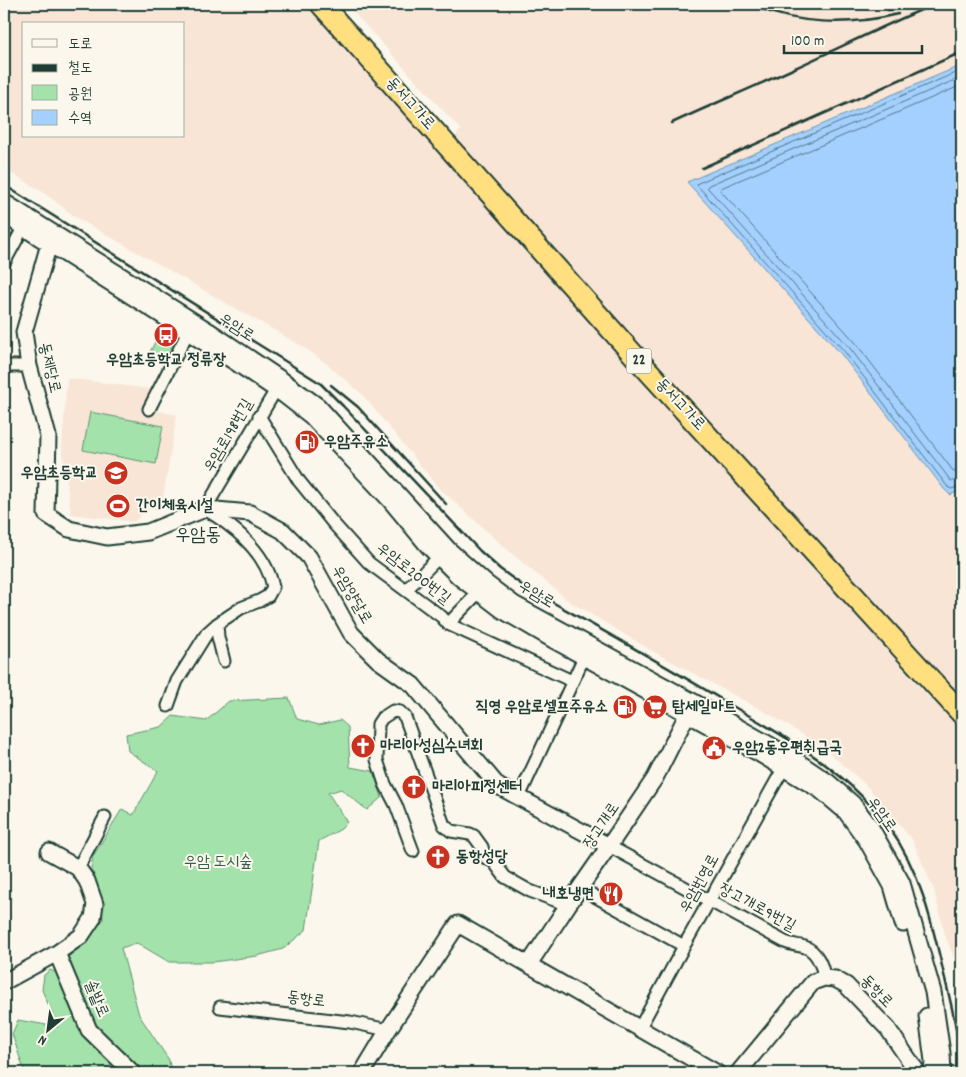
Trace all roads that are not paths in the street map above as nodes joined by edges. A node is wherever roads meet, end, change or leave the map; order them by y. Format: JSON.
{"nodes":[{"id":1,"x":321,"y":4,"type":"edge"},
{"id":2,"x":333,"y":4,"type":"edge"},
{"id":3,"x":4,"y":202,"type":"edge"},
{"id":4,"x":4,"y":215,"type":"edge"},
{"id":5,"x":23,"y":228,"type":"junction"},
{"id":6,"x":52,"y":239,"type":"junction"},
{"id":7,"x":4,"y":263,"type":"edge"},
{"id":8,"x":188,"y":332,"type":"junction"},
{"id":9,"x":4,"y":366,"type":"edge"},
{"id":10,"x":29,"y":366,"type":"junction"},
{"id":11,"x":279,"y":385,"type":"junction"},
{"id":12,"x":149,"y":410,"type":"dead end"},
{"id":13,"x":259,"y":416,"type":"junction"},
{"id":14,"x":205,"y":509,"type":"junction"},
{"id":15,"x":46,"y":514,"type":"joint"},
{"id":16,"x":439,"y":557,"type":"junction"},
{"id":17,"x":406,"y":590,"type":"junction"},
{"id":18,"x":479,"y":592,"type":"junction"},
{"id":19,"x":217,"y":624,"type":"junction"},
{"id":20,"x":448,"y":624,"type":"junction"},
{"id":21,"x":584,"y":657,"type":"junction"},
{"id":22,"x":224,"y":661,"type":"dead end"},
{"id":23,"x":572,"y":681,"type":"junction"},
{"id":24,"x":962,"y":696,"type":"edge"},
{"id":25,"x":168,"y":706,"type":"dead end"},
{"id":26,"x":690,"y":708,"type":"junction"},
{"id":27,"x":962,"y":714,"type":"edge"},
{"id":28,"x":787,"y":762,"type":"junction"},
{"id":29,"x":519,"y":797,"type":"junction"},
{"id":30,"x":105,"y":817,"type":"dead end"},
{"id":31,"x":609,"y":846,"type":"junction"},
{"id":32,"x":413,"y":851,"type":"dead end"},
{"id":33,"x":49,"y":852,"type":"dead end"},
{"id":34,"x":78,"y":868,"type":"junction"},
{"id":35,"x":580,"y":888,"type":"junction"},
{"id":36,"x":709,"y":901,"type":"junction"},
{"id":37,"x":568,"y":905,"type":"junction"},
{"id":38,"x":684,"y":946,"type":"junction"},
{"id":39,"x":57,"y":953,"type":"junction"},
{"id":40,"x":529,"y":964,"type":"junction"},
{"id":41,"x":824,"y":978,"type":"junction"},
{"id":42,"x":4,"y":982,"type":"edge"},
{"id":43,"x":220,"y":1007,"type":"dead end"},
{"id":44,"x":639,"y":1029,"type":"junction"},
{"id":45,"x":388,"y":1030,"type":"junction"},
{"id":46,"x":133,"y":1073,"type":"edge"},
{"id":47,"x":362,"y":1073,"type":"edge"},
{"id":48,"x":717,"y":1073,"type":"edge"},
{"id":49,"x":738,"y":1073,"type":"edge"},
{"id":50,"x":917,"y":1073,"type":"edge"},
{"id":51,"x":932,"y":1073,"type":"edge"},
{"id":52,"x":943,"y":1073,"type":"edge"}],
"edges":[{"from":1,"to":27,"type":"highway","name":"동서고가로","number":"22"},
{"from":2,"to":24,"type":"highway","name":"동서고가로","number":"22"},
{"from":3,"to":6,"type":"main road","name":"우암로"},
{"from":4,"to":5,"type":"main road","name":"우암로"},
{"from":5,"to":6,"type":"main road","name":"우암로"},
{"from":5,"to":7,"type":"street"},
{"from":6,"to":8,"type":"main road","name":"우암로"},
{"from":6,"to":10,"type":"main road","name":"동제당로"},
{"from":6,"to":11,"type":"main road","name":"우암로"},
{"from":8,"to":11,"type":"main road","name":"우암로"},
{"from":8,"to":12,"type":"street"},
{"from":9,"to":10,"type":"street"},
{"from":10,"to":15,"type":"main road","name":"동제당로"},
{"from":11,"to":13,"type":"street","name":"우암로198번길"},
{"from":11,"to":16,"type":"main road","name":"우암로"},
{"from":11,"to":26,"type":"main road","name":"우암로"},
{"from":13,"to":14,"type":"street","name":"우암로198번길"},
{"from":13,"to":17,"type":"street","name":"우암로200번길"},
{"from":14,"to":15,"type":"main road","name":"우암양달로"},
{"from":14,"to":19,"type":"street"},
{"from":14,"to":29,"type":"main road","name":"우암양달로"},
{"from":16,"to":17,"type":"street"},
{"from":16,"to":18,"type":"main road","name":"우암로"},
{"from":17,"to":20,"type":"street","name":"우암로200번길"},
{"from":18,"to":20,"type":"street"},
{"from":18,"to":21,"type":"main road","name":"우암로"},
{"from":19,"to":22,"type":"street"},
{"from":19,"to":25,"type":"street"},
{"from":20,"to":23,"type":"street","name":"우암로200번길"},
{"from":21,"to":23,"type":"street"},
{"from":21,"to":26,"type":"main road","name":"우암로"},
{"from":23,"to":29,"type":"street"},
{"from":26,"to":28,"type":"main road","name":"우암로"},
{"from":26,"to":31,"type":"main road","name":"장고개로"},
{"from":28,"to":36,"type":"street","name":"우암번영로"},
{"from":28,"to":51,"type":"main road","name":"우암로"},
{"from":28,"to":52,"type":"main road","name":"우암로"},
{"from":29,"to":31,"type":"main road","name":"우암양달로"},
{"from":30,"to":34,"type":"street"},
{"from":31,"to":35,"type":"main road","name":"장고개로"},
{"from":31,"to":36,"type":"street","name":"장고개로9번길"},
{"from":32,"to":37,"type":"street"},
{"from":33,"to":34,"type":"main road"},
{"from":34,"to":39,"type":"main road"},
{"from":35,"to":37,"type":"main road","name":"장고개로"},
{"from":35,"to":38,"type":"street"},
{"from":36,"to":38,"type":"street","name":"우암번영로"},
{"from":36,"to":41,"type":"street","name":"장고개로9번길"},
{"from":37,"to":40,"type":"main road","name":"장고개로"},
{"from":38,"to":44,"type":"street","name":"우암번영로"},
{"from":39,"to":42,"type":"main road"},
{"from":39,"to":46,"type":"main road","name":"솔밭로"},
{"from":40,"to":44,"type":"main road"},
{"from":40,"to":45,"type":"main road"},
{"from":41,"to":49,"type":"main road"},
{"from":41,"to":50,"type":"main road","name":"동항로"},
{"from":43,"to":45,"type":"street","name":"동항로"},
{"from":44,"to":48,"type":"main road"},
{"from":45,"to":47,"type":"main road"}]}
